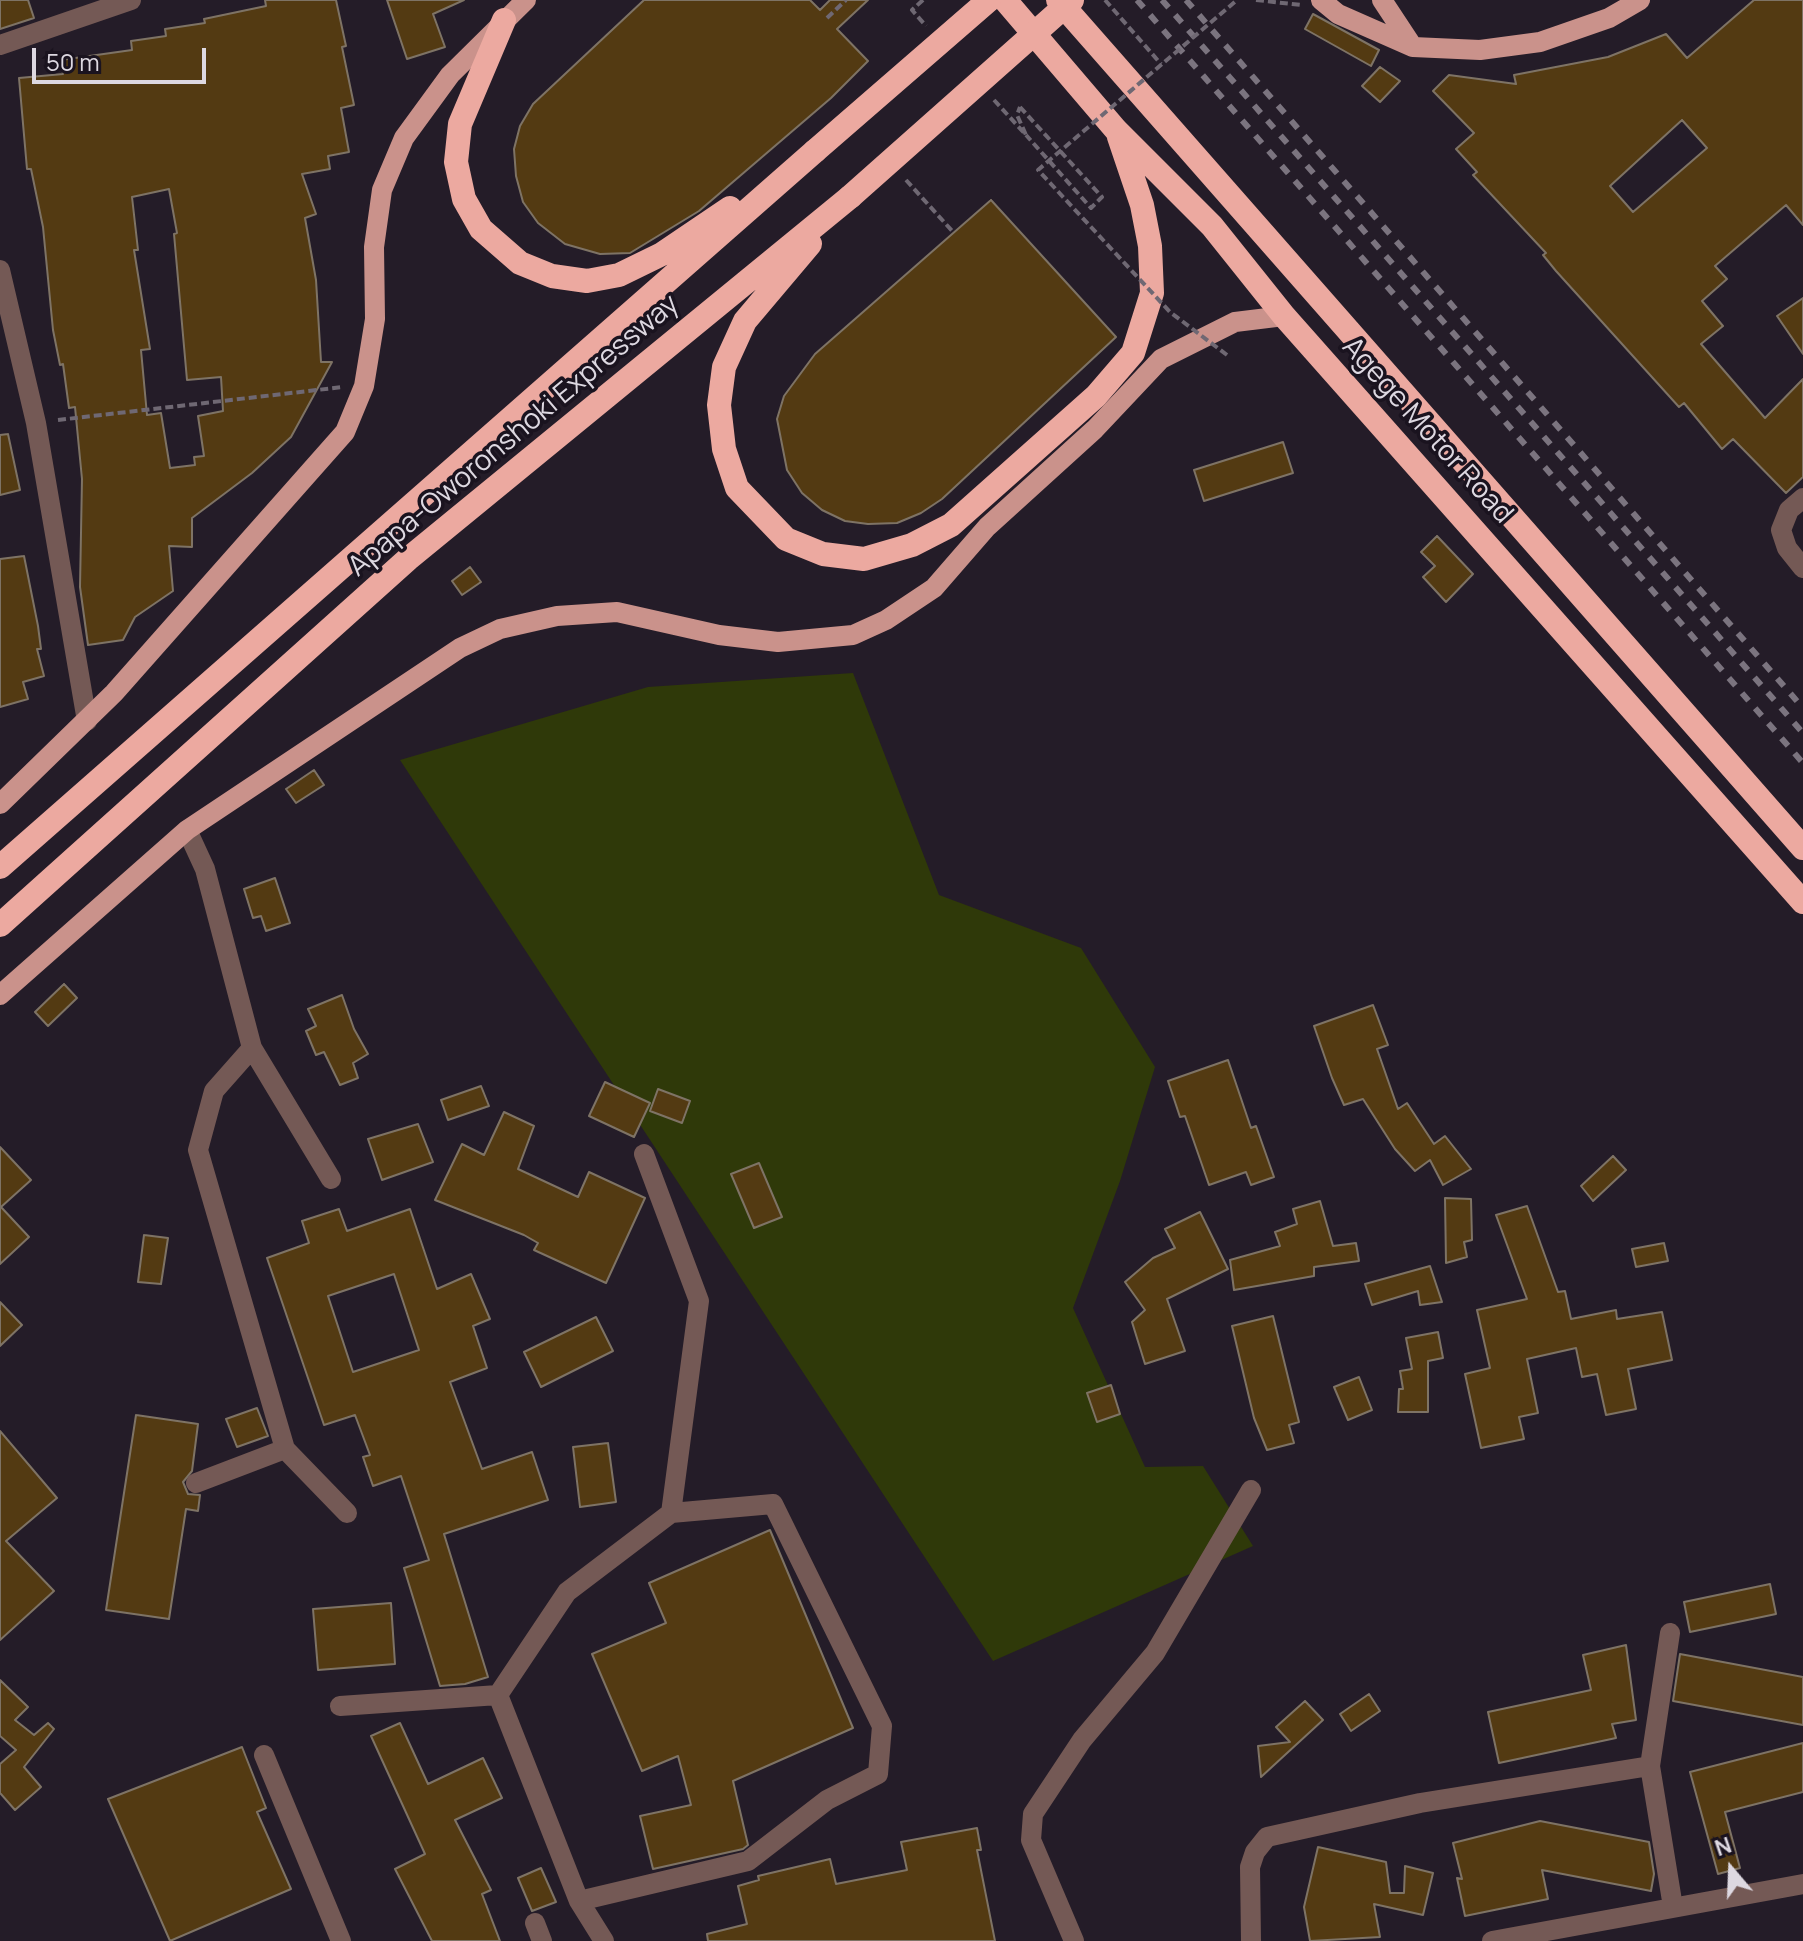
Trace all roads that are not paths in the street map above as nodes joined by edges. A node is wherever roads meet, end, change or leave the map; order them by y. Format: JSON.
{"nodes":[{"id":1,"x":131,"y":0,"type":"edge"},
{"id":2,"x":526,"y":0,"type":"edge"},
{"id":3,"x":989,"y":0,"type":"edge"},
{"id":4,"x":1005,"y":0,"type":"edge"},
{"id":5,"x":1058,"y":0,"type":"edge"},
{"id":6,"x":1072,"y":0,"type":"edge"},
{"id":7,"x":1382,"y":0,"type":"edge"},
{"id":8,"x":1640,"y":0,"type":"edge"},
{"id":9,"x":1326,"y":4,"type":"edge"},
{"id":10,"x":504,"y":20,"type":"junction"},
{"id":11,"x":0,"y":45,"type":"edge"},
{"id":12,"x":1413,"y":47,"type":"junction"},
{"id":13,"x":1116,"y":130,"type":"junction"},
{"id":14,"x":815,"y":151,"type":"junction"},
{"id":15,"x":850,"y":197,"type":"junction"},
{"id":16,"x":0,"y":270,"type":"edge"},
{"id":17,"x":1284,"y":316,"type":"junction"},
{"id":18,"x":10,"y":359,"type":"edge"},
{"id":19,"x":1803,"y":498,"type":"edge"},
{"id":20,"x":1803,"y":568,"type":"edge"},
{"id":21,"x":1628,"y":649,"type":"junction"},
{"id":22,"x":1604,"y":677,"type":"junction"},
{"id":23,"x":87,"y":721,"type":"junction"},
{"id":24,"x":0,"y":804,"type":"edge"},
{"id":25,"x":187,"y":830,"type":"junction"},
{"id":26,"x":1803,"y":848,"type":"edge"},
{"id":27,"x":0,"y":867,"type":"edge"},
{"id":28,"x":1803,"y":902,"type":"edge"},
{"id":29,"x":0,"y":925,"type":"edge"},
{"id":30,"x":0,"y":995,"type":"edge"},
{"id":31,"x":252,"y":1048,"type":"junction"},
{"id":32,"x":644,"y":1154,"type":"dead end"},
{"id":33,"x":331,"y":1179,"type":"dead end"},
{"id":34,"x":285,"y":1449,"type":"junction"},
{"id":35,"x":196,"y":1483,"type":"dead end"},
{"id":36,"x":1251,"y":1490,"type":"dead end"},
{"id":37,"x":347,"y":1513,"type":"dead end"},
{"id":38,"x":671,"y":1513,"type":"junction"},
{"id":39,"x":1670,"y":1633,"type":"dead end"},
{"id":40,"x":498,"y":1695,"type":"junction"},
{"id":41,"x":340,"y":1706,"type":"dead end"},
{"id":42,"x":264,"y":1755,"type":"dead end"},
{"id":43,"x":1650,"y":1766,"type":"junction"},
{"id":44,"x":1803,"y":1884,"type":"edge"},
{"id":45,"x":579,"y":1901,"type":"junction"},
{"id":46,"x":1673,"y":1907,"type":"junction"},
{"id":47,"x":341,"y":1941,"type":"edge"},
{"id":48,"x":604,"y":1941,"type":"edge"},
{"id":49,"x":1074,"y":1941,"type":"edge"},
{"id":50,"x":1251,"y":1941,"type":"edge"},
{"id":51,"x":1495,"y":1941,"type":"edge"}],
"edges":[{"from":1,"to":11,"type":"street"},
{"from":2,"to":10,"type":"main road"},
{"from":3,"to":14,"type":"highway","name":"Apapa-Oworonshoki Expressway","bridge":true},
{"from":4,"to":13,"type":"highway","name":"Agege Motor Road"},
{"from":5,"to":21,"type":"highway","name":"Agege Motor Road"},
{"from":6,"to":15,"type":"highway","name":"Apapa-Oworonshoki Expressway","bridge":true},
{"from":7,"to":12,"type":"main road"},
{"from":8,"to":12,"type":"main road"},
{"from":9,"to":12,"type":"main road"},
{"from":10,"to":14,"type":"highway"},
{"from":10,"to":23,"type":"main road"},
{"from":13,"to":15,"type":"highway"},
{"from":13,"to":17,"type":"highway","name":"Agege Motor Road"},
{"from":14,"to":27,"type":"highway","name":"Apapa-Oworonshoki Expressway"},
{"from":15,"to":29,"type":"highway","name":"Apapa-Oworonshoki Expressway"},
{"from":16,"to":18,"type":"street"},
{"from":17,"to":22,"type":"highway","name":"Agege Motor Road"},
{"from":17,"to":25,"type":"main road"},
{"from":18,"to":23,"type":"street"},
{"from":19,"to":20,"type":"street"},
{"from":21,"to":22,"type":"highway"},
{"from":21,"to":26,"type":"highway","name":"Agege Motor Road"},
{"from":22,"to":28,"type":"highway","name":"Agege Motor Road"},
{"from":23,"to":24,"type":"main road"},
{"from":25,"to":30,"type":"main road"},
{"from":25,"to":31,"type":"street"},
{"from":31,"to":33,"type":"street"},
{"from":31,"to":34,"type":"street"},
{"from":32,"to":38,"type":"street"},
{"from":34,"to":35,"type":"street"},
{"from":34,"to":37,"type":"street"},
{"from":36,"to":49,"type":"street"},
{"from":38,"to":40,"type":"street"},
{"from":38,"to":45,"type":"street"},
{"from":39,"to":43,"type":"street"},
{"from":40,"to":41,"type":"street"},
{"from":40,"to":45,"type":"street"},
{"from":42,"to":47,"type":"street"},
{"from":43,"to":46,"type":"street"},
{"from":43,"to":50,"type":"street"},
{"from":44,"to":46,"type":"street"},
{"from":45,"to":48,"type":"street"},
{"from":46,"to":51,"type":"street"}]}
